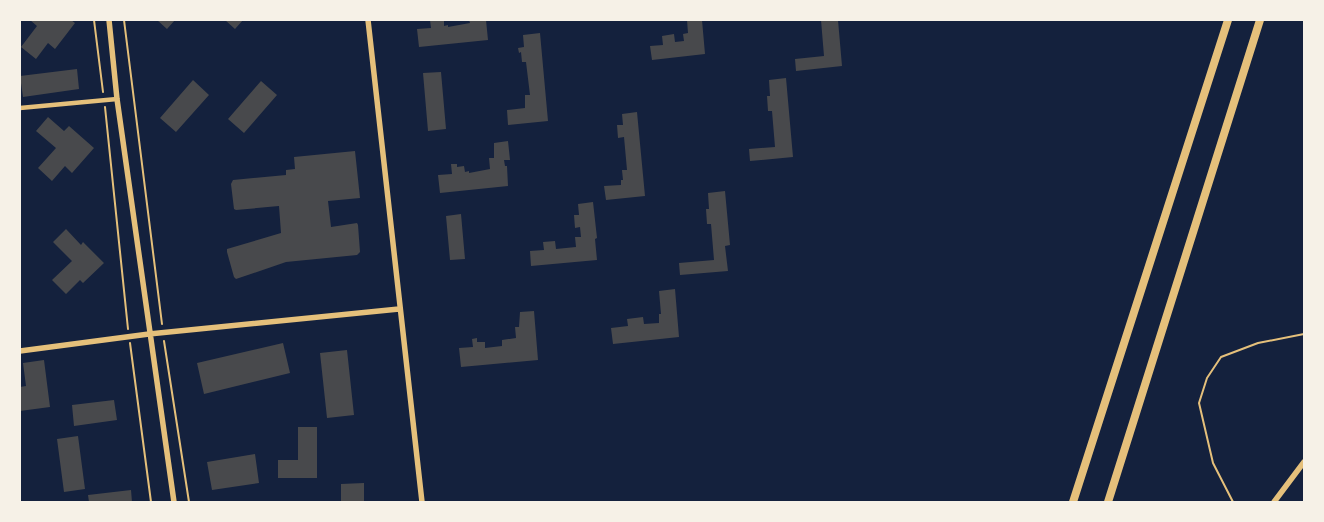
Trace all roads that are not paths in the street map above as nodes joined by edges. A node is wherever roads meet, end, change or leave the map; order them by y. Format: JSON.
{"nodes":[{"id":1,"x":109,"y":20,"type":"edge"},
{"id":2,"x":368,"y":20,"type":"edge"},
{"id":3,"x":1228,"y":20,"type":"edge"},
{"id":4,"x":1260,"y":20,"type":"edge"},
{"id":5,"x":117,"y":99,"type":"junction"},
{"id":6,"x":20,"y":108,"type":"edge"},
{"id":7,"x":399,"y":309,"type":"junction"},
{"id":8,"x":149,"y":334,"type":"junction"},
{"id":9,"x":20,"y":351,"type":"edge"},
{"id":10,"x":1304,"y":462,"type":"edge"},
{"id":11,"x":174,"y":502,"type":"edge"},
{"id":12,"x":422,"y":502,"type":"edge"},
{"id":13,"x":1073,"y":502,"type":"edge"},
{"id":14,"x":1108,"y":502,"type":"edge"},
{"id":15,"x":1274,"y":502,"type":"edge"}],
"edges":[{"from":1,"to":5,"type":"street"},
{"from":2,"to":7,"type":"street"},
{"from":3,"to":13,"type":"highway"},
{"from":4,"to":14,"type":"highway"},
{"from":5,"to":6,"type":"street"},
{"from":5,"to":8,"type":"street"},
{"from":7,"to":8,"type":"street"},
{"from":7,"to":12,"type":"street"},
{"from":8,"to":9,"type":"street"},
{"from":8,"to":11,"type":"street"},
{"from":10,"to":15,"type":"street"}]}
